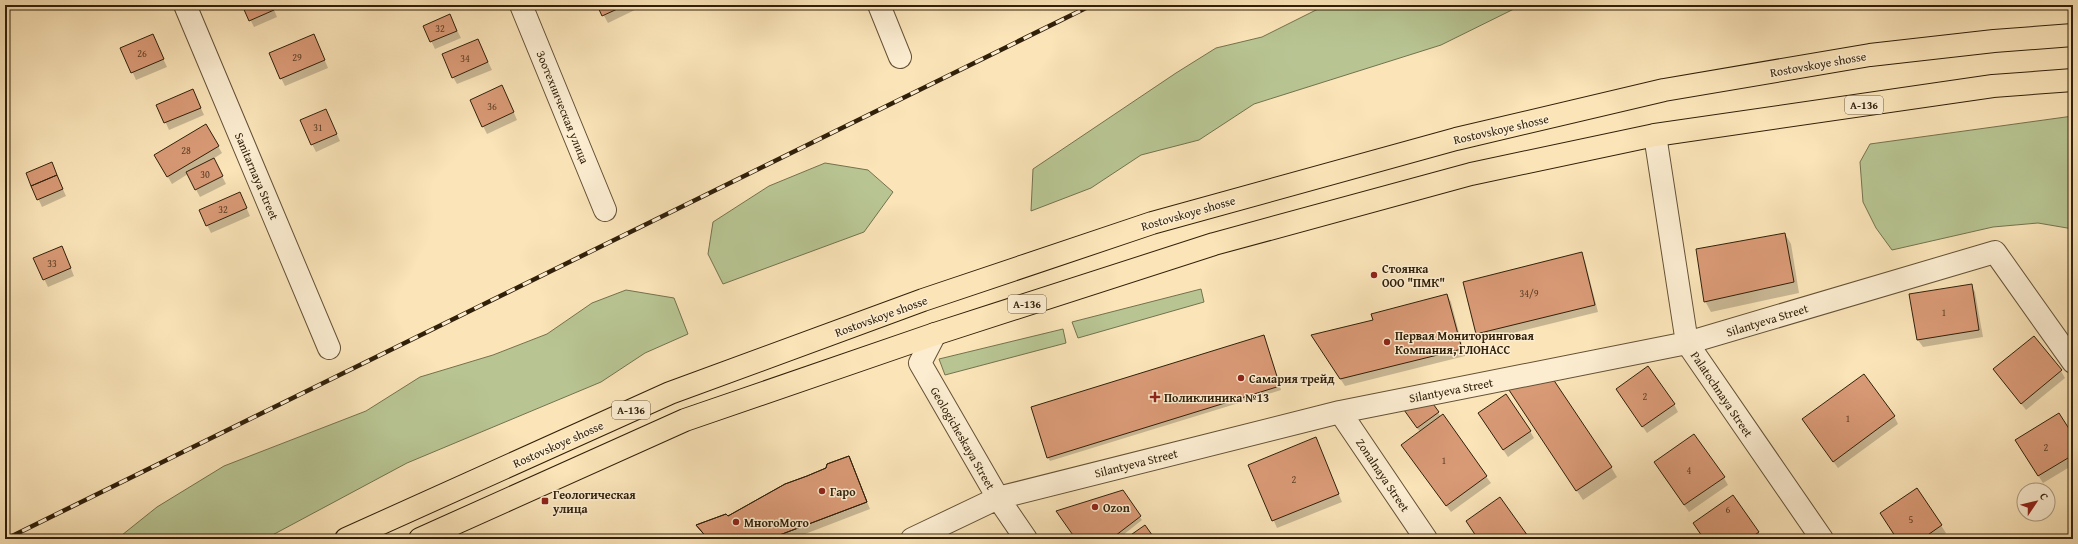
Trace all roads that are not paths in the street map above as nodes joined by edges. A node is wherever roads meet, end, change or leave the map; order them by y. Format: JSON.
{"nodes":[{"id":1,"x":185,"y":5,"type":"edge"},
{"id":2,"x":521,"y":5,"type":"edge"},
{"id":3,"x":879,"y":5,"type":"edge"},
{"id":4,"x":2073,"y":35,"type":"edge"},
{"id":5,"x":900,"y":57,"type":"dead end"},
{"id":6,"x":2073,"y":80,"type":"edge"},
{"id":7,"x":1655,"y":135,"type":"junction"},
{"id":8,"x":605,"y":210,"type":"dead end"},
{"id":9,"x":935,"y":334,"type":"junction"},
{"id":10,"x":1687,"y":343,"type":"junction"},
{"id":11,"x":329,"y":348,"type":"dead end"},
{"id":12,"x":2073,"y":362,"type":"edge"},
{"id":13,"x":1340,"y":412,"type":"junction"},
{"id":14,"x":998,"y":498,"type":"junction"},
{"id":15,"x":346,"y":539,"type":"edge"},
{"id":16,"x":420,"y":539,"type":"edge"},
{"id":17,"x":912,"y":539,"type":"edge"},
{"id":18,"x":1026,"y":539,"type":"edge"},
{"id":19,"x":1426,"y":539,"type":"edge"},
{"id":20,"x":1822,"y":539,"type":"edge"}],
"edges":[{"from":1,"to":11,"type":"street","name":"Sanitarnaya Street"},
{"from":2,"to":8,"type":"street","name":"Зоотехническая улица"},
{"from":3,"to":5,"type":"street"},
{"from":4,"to":15,"type":"highway","name":"Rostovskoye shosse","number":"А-136"},
{"from":6,"to":7,"type":"highway","number":"А-136"},
{"from":7,"to":9,"type":"highway","number":"А-136"},
{"from":7,"to":10,"type":"street","name":"Palatochnaya Street"},
{"from":9,"to":14,"type":"street","name":"Geologicheskaya Street"},
{"from":9,"to":16,"type":"highway","number":"А-136"},
{"from":10,"to":12,"type":"street","name":"Silantyeva Street"},
{"from":10,"to":13,"type":"street","name":"Silantyeva Street"},
{"from":10,"to":20,"type":"street","name":"Palatochnaya Street"},
{"from":13,"to":14,"type":"street","name":"Silantyeva Street"},
{"from":13,"to":19,"type":"street","name":"Zonalnaya Street"},
{"from":14,"to":17,"type":"street","name":"Silantyeva Street"},
{"from":14,"to":18,"type":"street","name":"Geologicheskaya Street"}]}
